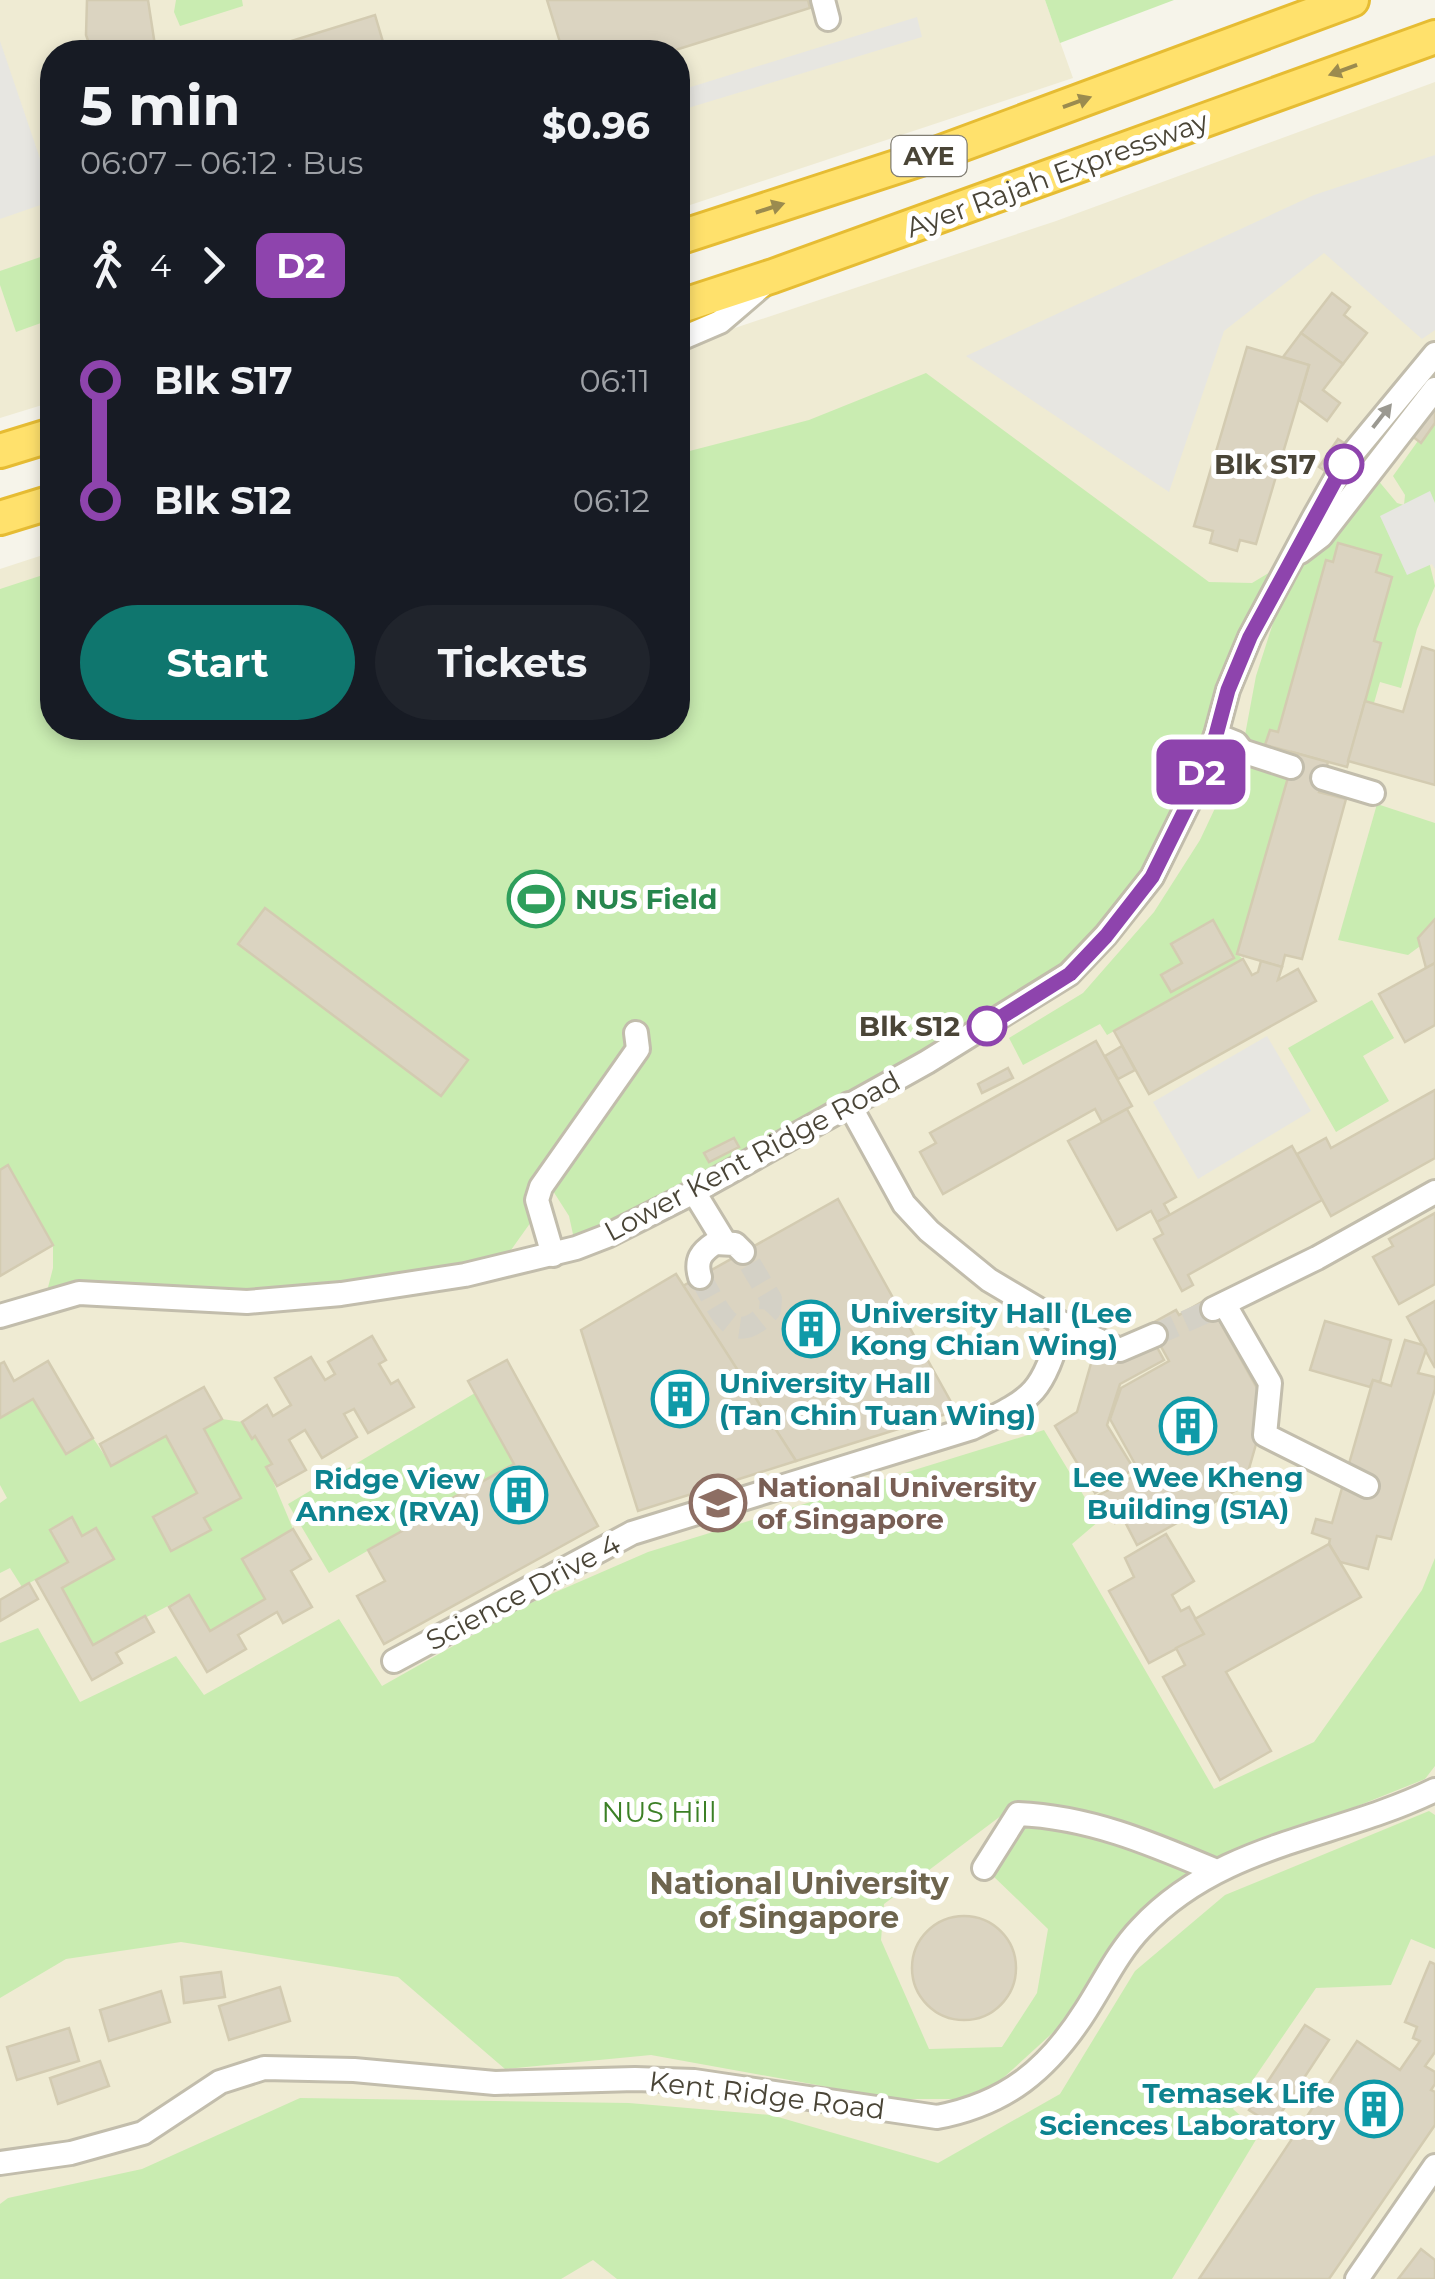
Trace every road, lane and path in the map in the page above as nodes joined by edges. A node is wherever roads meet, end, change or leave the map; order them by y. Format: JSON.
{"nodes":[{"id":1,"x":1352,"y":0,"type":"edge"},
{"id":2,"x":1435,"y":36,"type":"edge"},
{"id":3,"x":690,"y":234,"type":"edge"},
{"id":4,"x":773,"y":276,"type":"junction"},
{"id":5,"x":690,"y":302,"type":"edge"},
{"id":6,"x":690,"y":335,"type":"edge"},
{"id":7,"x":1435,"y":354,"type":"edge"},
{"id":8,"x":1435,"y":388,"type":"edge"},
{"id":9,"x":40,"y":439,"type":"edge"},
{"id":10,"x":0,"y":451,"type":"edge"},
{"id":11,"x":40,"y":506,"type":"edge"},
{"id":12,"x":0,"y":518,"type":"edge"},
{"id":13,"x":1294,"y":558,"type":"junction"},
{"id":14,"x":1213,"y":741,"type":"junction"},
{"id":15,"x":1291,"y":767,"type":"dead end"},
{"id":16,"x":1323,"y":778,"type":"dead end"},
{"id":17,"x":1373,"y":794,"type":"dead end"},
{"id":18,"x":636,"y":1033,"type":"dead end"},
{"id":19,"x":849,"y":1104,"type":"junction"},
{"id":20,"x":694,"y":1192,"type":"junction"},
{"id":21,"x":1435,"y":1192,"type":"edge"},
{"id":22,"x":553,"y":1255,"type":"junction"},
{"id":23,"x":700,"y":1276,"type":"dead end"},
{"id":24,"x":0,"y":1316,"type":"edge"},
{"id":25,"x":1063,"y":1324,"type":"junction"},
{"id":26,"x":1155,"y":1335,"type":"tunnel mouth"},
{"id":27,"x":1368,"y":1486,"type":"dead end"},
{"id":28,"x":394,"y":1662,"type":"dead end"},
{"id":29,"x":1435,"y":1790,"type":"edge"},
{"id":30,"x":984,"y":1868,"type":"dead end"},
{"id":31,"x":1214,"y":1870,"type":"junction"},
{"id":32,"x":0,"y":2163,"type":"edge"},
{"id":33,"x":1435,"y":2166,"type":"edge"},
{"id":34,"x":1357,"y":2279,"type":"edge"}],
"edges":[{"from":3,"to":1,"type":"highway","number":"AYE","one_way":true},
{"from":2,"to":4,"type":"highway","name":"Ayer Rajah Expressway","number":"AYE","one_way":true},
{"from":4,"to":5,"type":"highway","name":"Ayer Rajah Expressway","number":"AYE"},
{"from":4,"to":6,"type":"street"},
{"from":13,"to":7,"type":"street","name":"Lower Kent Ridge Road","one_way":true},
{"from":8,"to":13,"type":"street","name":"Lower Kent Ridge Road"},
{"from":9,"to":10,"type":"highway"},
{"from":11,"to":12,"type":"highway"},
{"from":13,"to":14,"type":"street","name":"Lower Kent Ridge Road"},
{"from":14,"to":15,"type":"street"},
{"from":14,"to":19,"type":"street","name":"Lower Kent Ridge Road"},
{"from":16,"to":17,"type":"street"},
{"from":18,"to":22,"type":"street"},
{"from":19,"to":20,"type":"street","name":"Lower Kent Ridge Road"},
{"from":19,"to":25,"type":"street"},
{"from":20,"to":22,"type":"street","name":"Lower Kent Ridge Road"},
{"from":20,"to":23,"type":"street"},
{"from":21,"to":27,"type":"street"},
{"from":22,"to":24,"type":"street","name":"Lower Kent Ridge Road"},
{"from":25,"to":26,"type":"street"},
{"from":25,"to":28,"type":"street","name":"Science Drive 4"},
{"from":29,"to":31,"type":"street","name":"Kent Ridge Road"},
{"from":30,"to":31,"type":"street"},
{"from":31,"to":32,"type":"street","name":"Kent Ridge Road"},
{"from":33,"to":34,"type":"street"}]}
